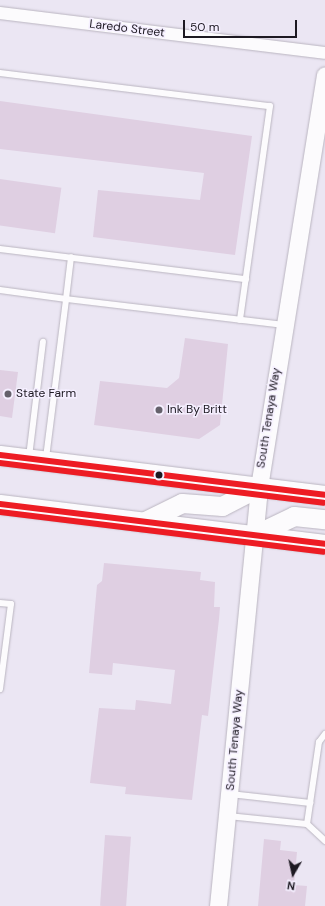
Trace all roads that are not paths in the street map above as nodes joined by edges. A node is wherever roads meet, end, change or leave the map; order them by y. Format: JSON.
{"nodes":[{"id":1,"x":0,"y":13,"type":"edge"},
{"id":2,"x":325,"y":53,"type":"edge"},
{"id":3,"x":0,"y":73,"type":"edge"},
{"id":4,"x":325,"y":75,"type":"edge"},
{"id":5,"x":0,"y":250,"type":"edge"},
{"id":6,"x":70,"y":257,"type":"junction"},
{"id":7,"x":246,"y":279,"type":"junction"},
{"id":8,"x":0,"y":290,"type":"edge"},
{"id":9,"x":66,"y":299,"type":"junction"},
{"id":10,"x":240,"y":320,"type":"junction"},
{"id":11,"x":283,"y":325,"type":"junction"},
{"id":12,"x":43,"y":342,"type":"dead end"},
{"id":13,"x":0,"y":455,"type":"edge"},
{"id":14,"x":37,"y":459,"type":"junction"},
{"id":15,"x":259,"y":487,"type":"junction"},
{"id":16,"x":325,"y":495,"type":"edge"},
{"id":17,"x":0,"y":504,"type":"edge"},
{"id":18,"x":325,"y":519,"type":"edge"},
{"id":19,"x":143,"y":522,"type":"junction"},
{"id":20,"x":254,"y":535,"type":"junction"},
{"id":21,"x":325,"y":544,"type":"edge"},
{"id":22,"x":0,"y":603,"type":"edge"},
{"id":23,"x":0,"y":689,"type":"edge"},
{"id":24,"x":325,"y":734,"type":"edge"},
{"id":25,"x":230,"y":794,"type":"junction"},
{"id":26,"x":310,"y":803,"type":"junction"},
{"id":27,"x":227,"y":816,"type":"junction"},
{"id":28,"x":307,"y":824,"type":"junction"},
{"id":29,"x":325,"y":841,"type":"edge"},
{"id":30,"x":218,"y":906,"type":"edge"}],
"edges":[{"from":1,"to":2,"type":"street","name":"Laredo Street"},
{"from":3,"to":7,"type":"lane"},
{"from":4,"to":11,"type":"street","name":"South Tenaya Way"},
{"from":5,"to":6,"type":"lane"},
{"from":6,"to":7,"type":"lane"},
{"from":6,"to":9,"type":"lane"},
{"from":7,"to":10,"type":"lane"},
{"from":8,"to":9,"type":"lane"},
{"from":9,"to":10,"type":"lane"},
{"from":9,"to":14,"type":"lane"},
{"from":10,"to":11,"type":"lane"},
{"from":11,"to":15,"type":"street","name":"South Tenaya Way"},
{"from":12,"to":14,"type":"lane"},
{"from":13,"to":14,"type":"main road"},
{"from":14,"to":15,"type":"main road"},
{"from":15,"to":16,"type":"main road"},
{"from":15,"to":19,"type":"main road"},
{"from":15,"to":20,"type":"street","name":"South Tenaya Way"},
{"from":17,"to":19,"type":"main road"},
{"from":18,"to":20,"type":"main road"},
{"from":19,"to":20,"type":"main road"},
{"from":20,"to":21,"type":"main road"},
{"from":20,"to":25,"type":"street","name":"South Tenaya Way"},
{"from":22,"to":23,"type":"lane"},
{"from":24,"to":26,"type":"lane"},
{"from":25,"to":26,"type":"lane"},
{"from":25,"to":27,"type":"street","name":"South Tenaya Way"},
{"from":26,"to":28,"type":"lane"},
{"from":27,"to":28,"type":"lane"},
{"from":27,"to":30,"type":"street","name":"South Tenaya Way"},
{"from":28,"to":29,"type":"lane"}]}
